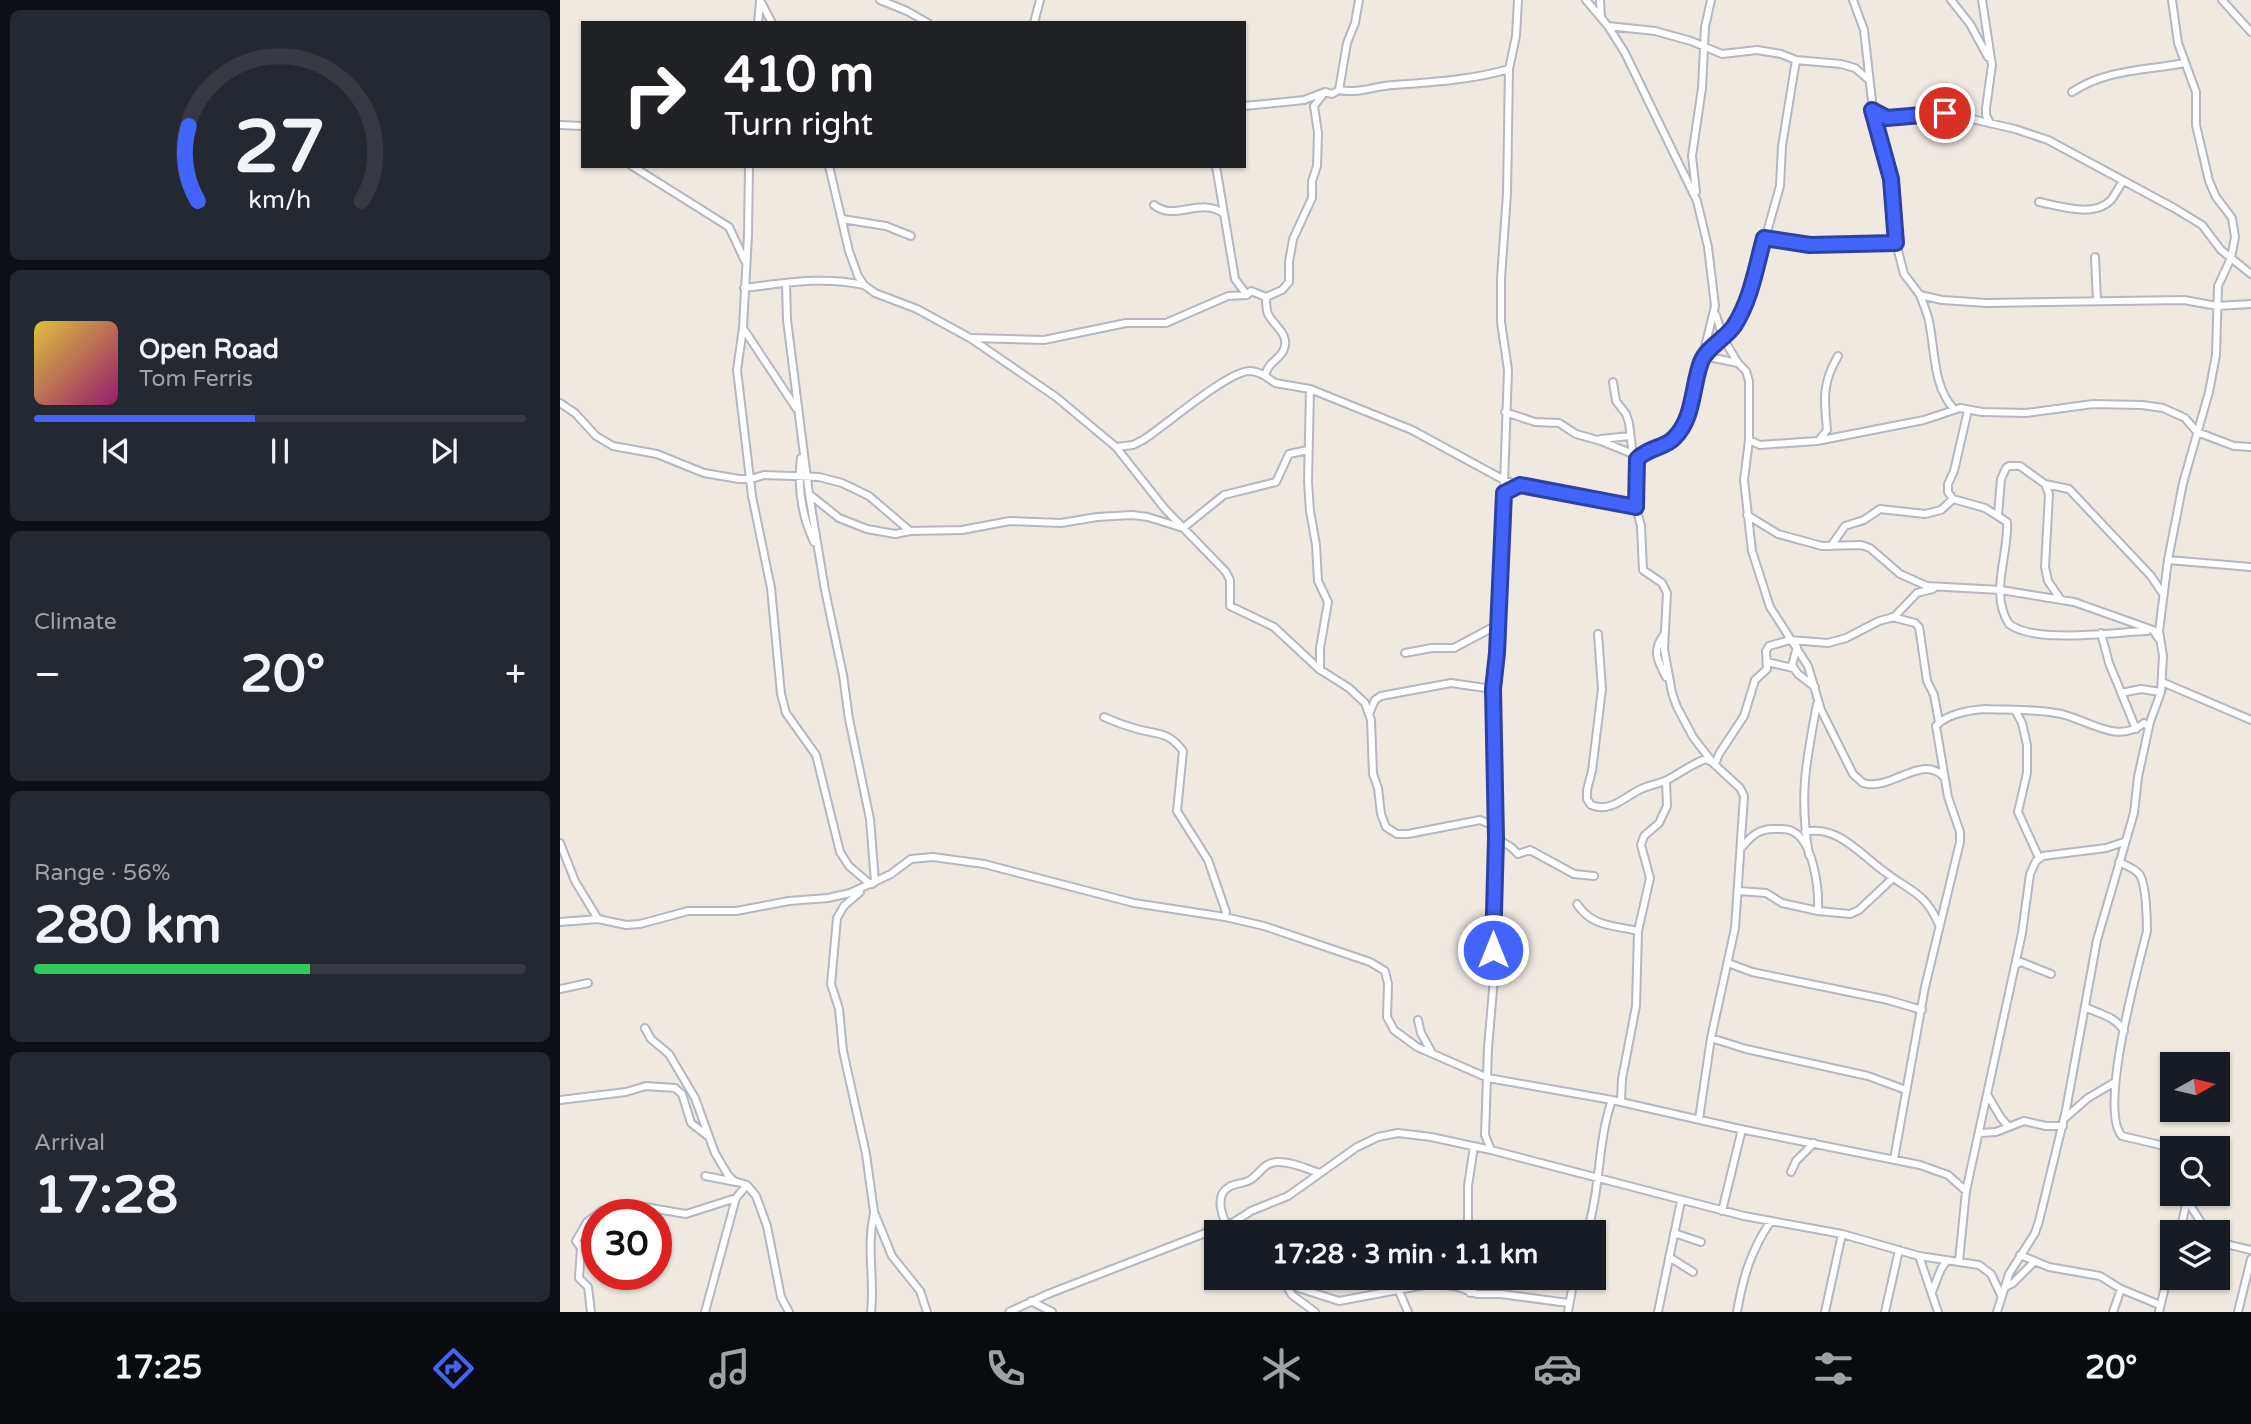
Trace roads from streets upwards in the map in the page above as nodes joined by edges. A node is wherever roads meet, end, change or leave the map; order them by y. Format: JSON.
{"nodes":[{"id":1,"x":880,"y":0,"type":"edge"},
{"id":2,"x":1040,"y":0,"type":"edge"},
{"id":3,"x":1359,"y":0,"type":"edge"},
{"id":4,"x":1518,"y":0,"type":"edge"},
{"id":5,"x":1586,"y":0,"type":"edge"},
{"id":6,"x":1600,"y":0,"type":"edge"},
{"id":7,"x":1711,"y":0,"type":"edge"},
{"id":8,"x":1853,"y":0,"type":"edge"},
{"id":9,"x":1951,"y":0,"type":"edge"},
{"id":10,"x":1982,"y":0,"type":"edge"},
{"id":11,"x":2172,"y":0,"type":"edge"},
{"id":12,"x":2222,"y":0,"type":"edge"},
{"id":13,"x":1601,"y":19,"type":"junction"},
{"id":14,"x":758,"y":21,"type":"edge"},
{"id":15,"x":771,"y":21,"type":"edge"},
{"id":16,"x":924,"y":21,"type":"edge"},
{"id":17,"x":1035,"y":21,"type":"edge"},
{"id":18,"x":1608,"y":26,"type":"junction"},
{"id":19,"x":2251,"y":32,"type":"edge"},
{"id":20,"x":1704,"y":48,"type":"junction"},
{"id":21,"x":1717,"y":53,"type":"junction"},
{"id":22,"x":1796,"y":60,"type":"junction"},
{"id":23,"x":1705,"y":63,"type":"junction"},
{"id":24,"x":2184,"y":63,"type":"junction"},
{"id":25,"x":1992,"y":65,"type":"junction"},
{"id":26,"x":1509,"y":69,"type":"junction"},
{"id":27,"x":1868,"y":79,"type":"junction"},
{"id":28,"x":1339,"y":90,"type":"junction"},
{"id":29,"x":1325,"y":92,"type":"junction"},
{"id":30,"x":2072,"y":92,"type":"dead end"},
{"id":31,"x":1246,"y":107,"type":"edge"},
{"id":32,"x":1872,"y":110,"type":"junction"},
{"id":33,"x":1990,"y":123,"type":"junction"},
{"id":34,"x":560,"y":125,"type":"edge"},
{"id":35,"x":581,"y":126,"type":"edge"},
{"id":36,"x":635,"y":168,"type":"edge"},
{"id":37,"x":748,"y":168,"type":"edge"},
{"id":38,"x":829,"y":168,"type":"edge"},
{"id":39,"x":1216,"y":168,"type":"edge"},
{"id":40,"x":2123,"y":181,"type":"junction"},
{"id":41,"x":1697,"y":201,"type":"junction"},
{"id":42,"x":2039,"y":202,"type":"dead end"},
{"id":43,"x":1154,"y":205,"type":"dead end"},
{"id":44,"x":1224,"y":214,"type":"junction"},
{"id":45,"x":842,"y":219,"type":"junction"},
{"id":46,"x":911,"y":236,"type":"dead end"},
{"id":47,"x":1764,"y":238,"type":"junction"},
{"id":48,"x":1896,"y":243,"type":"junction"},
{"id":49,"x":2095,"y":257,"type":"dead end"},
{"id":50,"x":2231,"y":258,"type":"junction"},
{"id":51,"x":747,"y":264,"type":"junction"},
{"id":52,"x":2251,"y":274,"type":"edge"},
{"id":53,"x":1235,"y":279,"type":"junction"},
{"id":54,"x":786,"y":283,"type":"junction"},
{"id":55,"x":864,"y":285,"type":"junction"},
{"id":56,"x":744,"y":288,"type":"junction"},
{"id":57,"x":1247,"y":295,"type":"junction"},
{"id":58,"x":1920,"y":295,"type":"junction"},
{"id":59,"x":1228,"y":296,"type":"junction"},
{"id":60,"x":1266,"y":297,"type":"junction"},
{"id":61,"x":2097,"y":302,"type":"junction"},
{"id":62,"x":2251,"y":304,"type":"edge"},
{"id":63,"x":2217,"y":306,"type":"junction"},
{"id":64,"x":1715,"y":313,"type":"junction"},
{"id":65,"x":743,"y":328,"type":"junction"},
{"id":66,"x":970,"y":338,"type":"junction"},
{"id":67,"x":1723,"y":338,"type":"junction"},
{"id":68,"x":1838,"y":356,"type":"dead end"},
{"id":69,"x":1703,"y":358,"type":"junction"},
{"id":70,"x":1738,"y":363,"type":"junction"},
{"id":71,"x":1265,"y":376,"type":"junction"},
{"id":72,"x":1613,"y":382,"type":"dead end"},
{"id":73,"x":1310,"y":389,"type":"junction"},
{"id":74,"x":560,"y":403,"type":"edge"},
{"id":75,"x":1954,"y":409,"type":"junction"},
{"id":76,"x":1968,"y":410,"type":"junction"},
{"id":77,"x":1505,"y":412,"type":"junction"},
{"id":78,"x":799,"y":413,"type":"junction"},
{"id":79,"x":2197,"y":432,"type":"junction"},
{"id":80,"x":1630,"y":436,"type":"junction"},
{"id":81,"x":1597,"y":439,"type":"junction"},
{"id":82,"x":1749,"y":440,"type":"junction"},
{"id":83,"x":1817,"y":441,"type":"junction"},
{"id":84,"x":1760,"y":445,"type":"junction"},
{"id":85,"x":1116,"y":447,"type":"junction"},
{"id":86,"x":2251,"y":447,"type":"edge"},
{"id":87,"x":1308,"y":450,"type":"junction"},
{"id":88,"x":1633,"y":454,"type":"junction"},
{"id":89,"x":1747,"y":454,"type":"junction"},
{"id":90,"x":1636,"y":469,"type":"junction"},
{"id":91,"x":803,"y":478,"type":"junction"},
{"id":92,"x":821,"y":478,"type":"junction"},
{"id":93,"x":751,"y":479,"type":"junction"},
{"id":94,"x":1504,"y":480,"type":"junction"},
{"id":95,"x":2045,"y":484,"type":"junction"},
{"id":96,"x":1520,"y":485,"type":"junction"},
{"id":97,"x":808,"y":492,"type":"junction"},
{"id":98,"x":1504,"y":493,"type":"junction"},
{"id":99,"x":1953,"y":499,"type":"junction"},
{"id":100,"x":1636,"y":507,"type":"junction"},
{"id":101,"x":1747,"y":514,"type":"junction"},
{"id":102,"x":1998,"y":515,"type":"junction"},
{"id":103,"x":1183,"y":528,"type":"junction"},
{"id":104,"x":910,"y":531,"type":"junction"},
{"id":105,"x":1830,"y":546,"type":"junction"},
{"id":106,"x":817,"y":550,"type":"junction"},
{"id":107,"x":2168,"y":560,"type":"junction"},
{"id":108,"x":2251,"y":567,"type":"edge"},
{"id":109,"x":1939,"y":588,"type":"junction"},
{"id":110,"x":2001,"y":590,"type":"junction"},
{"id":111,"x":2163,"y":595,"type":"junction"},
{"id":112,"x":2061,"y":600,"type":"junction"},
{"id":113,"x":1892,"y":617,"type":"junction"},
{"id":114,"x":1499,"y":624,"type":"junction"},
{"id":115,"x":2153,"y":630,"type":"junction"},
{"id":116,"x":2101,"y":633,"type":"junction"},
{"id":117,"x":1598,"y":634,"type":"dead end"},
{"id":118,"x":1790,"y":640,"type":"junction"},
{"id":119,"x":2160,"y":641,"type":"junction"},
{"id":120,"x":1797,"y":647,"type":"junction"},
{"id":121,"x":1405,"y":653,"type":"dead end"},
{"id":122,"x":1768,"y":662,"type":"junction"},
{"id":123,"x":1793,"y":668,"type":"junction"},
{"id":124,"x":1320,"y":670,"type":"junction"},
{"id":125,"x":2162,"y":682,"type":"junction"},
{"id":126,"x":1815,"y":687,"type":"junction"},
{"id":127,"x":1493,"y":689,"type":"junction"},
{"id":128,"x":2161,"y":692,"type":"junction"},
{"id":129,"x":2121,"y":693,"type":"junction"},
{"id":130,"x":1818,"y":698,"type":"junction"},
{"id":131,"x":2015,"y":710,"type":"junction"},
{"id":132,"x":1369,"y":714,"type":"junction"},
{"id":133,"x":1104,"y":717,"type":"dead end"},
{"id":134,"x":2251,"y":720,"type":"edge"},
{"id":135,"x":1939,"y":722,"type":"junction"},
{"id":136,"x":2149,"y":727,"type":"junction"},
{"id":137,"x":2136,"y":729,"type":"junction"},
{"id":138,"x":1714,"y":764,"type":"junction"},
{"id":139,"x":1946,"y":779,"type":"junction"},
{"id":140,"x":1666,"y":781,"type":"junction"},
{"id":141,"x":1496,"y":827,"type":"junction"},
{"id":142,"x":1805,"y":832,"type":"junction"},
{"id":143,"x":1496,"y":838,"type":"junction"},
{"id":144,"x":560,"y":842,"type":"edge"},
{"id":145,"x":2124,"y":842,"type":"junction"},
{"id":146,"x":1741,"y":847,"type":"junction"},
{"id":147,"x":1809,"y":855,"type":"junction"},
{"id":148,"x":2039,"y":858,"type":"junction"},
{"id":149,"x":2119,"y":862,"type":"junction"},
{"id":150,"x":1594,"y":876,"type":"dead end"},
{"id":151,"x":1893,"y":878,"type":"junction"},
{"id":152,"x":872,"y":883,"type":"junction"},
{"id":153,"x":1739,"y":891,"type":"junction"},
{"id":154,"x":1577,"y":904,"type":"dead end"},
{"id":155,"x":1818,"y":911,"type":"junction"},
{"id":156,"x":1225,"y":918,"type":"junction"},
{"id":157,"x":598,"y":919,"type":"junction"},
{"id":158,"x":560,"y":922,"type":"edge"},
{"id":159,"x":1939,"y":925,"type":"junction"},
{"id":160,"x":1638,"y":931,"type":"junction"},
{"id":161,"x":1728,"y":963,"type":"junction"},
{"id":162,"x":2015,"y":965,"type":"junction"},
{"id":163,"x":2051,"y":974,"type":"dead end"},
{"id":164,"x":588,"y":983,"type":"dead end"},
{"id":165,"x":560,"y":989,"type":"edge"},
{"id":166,"x":2085,"y":1007,"type":"junction"},
{"id":167,"x":1922,"y":1010,"type":"junction"},
{"id":168,"x":1418,"y":1020,"type":"dead end"},
{"id":169,"x":645,"y":1028,"type":"dead end"},
{"id":170,"x":2124,"y":1031,"type":"junction"},
{"id":171,"x":1711,"y":1038,"type":"junction"},
{"id":172,"x":1432,"y":1054,"type":"junction"},
{"id":173,"x":1488,"y":1078,"type":"junction"},
{"id":174,"x":2115,"y":1082,"type":"junction"},
{"id":175,"x":1906,"y":1090,"type":"junction"},
{"id":176,"x":1987,"y":1096,"type":"junction"},
{"id":177,"x":560,"y":1100,"type":"edge"},
{"id":178,"x":1612,"y":1100,"type":"junction"},
{"id":179,"x":1620,"y":1102,"type":"junction"},
{"id":180,"x":1699,"y":1119,"type":"junction"},
{"id":181,"x":2063,"y":1122,"type":"junction"},
{"id":182,"x":2008,"y":1126,"type":"junction"},
{"id":183,"x":1742,"y":1129,"type":"junction"},
{"id":184,"x":1979,"y":1133,"type":"junction"},
{"id":185,"x":711,"y":1138,"type":"junction"},
{"id":186,"x":1814,"y":1143,"type":"junction"},
{"id":187,"x":2160,"y":1145,"type":"edge"},
{"id":188,"x":1474,"y":1146,"type":"junction"},
{"id":189,"x":1490,"y":1150,"type":"junction"},
{"id":190,"x":1894,"y":1159,"type":"junction"},
{"id":191,"x":1791,"y":1172,"type":"dead end"},
{"id":192,"x":1320,"y":1174,"type":"junction"},
{"id":193,"x":705,"y":1175,"type":"dead end"},
{"id":194,"x":1599,"y":1179,"type":"junction"},
{"id":195,"x":737,"y":1182,"type":"junction"},
{"id":196,"x":747,"y":1185,"type":"junction"},
{"id":197,"x":1966,"y":1191,"type":"junction"},
{"id":198,"x":736,"y":1198,"type":"junction"},
{"id":199,"x":1681,"y":1201,"type":"junction"},
{"id":200,"x":1722,"y":1211,"type":"junction"},
{"id":201,"x":874,"y":1212,"type":"junction"},
{"id":202,"x":1226,"y":1220,"type":"edge"},
{"id":203,"x":1240,"y":1220,"type":"edge"},
{"id":204,"x":1468,"y":1220,"type":"edge"},
{"id":205,"x":1590,"y":1220,"type":"edge"},
{"id":206,"x":1771,"y":1221,"type":"junction"},
{"id":207,"x":1674,"y":1233,"type":"junction"},
{"id":208,"x":1842,"y":1234,"type":"junction"},
{"id":209,"x":1204,"y":1238,"type":"edge"},
{"id":210,"x":1702,"y":1242,"type":"dead end"},
{"id":211,"x":2230,"y":1245,"type":"edge"},
{"id":212,"x":1899,"y":1250,"type":"junction"},
{"id":213,"x":2251,"y":1250,"type":"edge"},
{"id":214,"x":2020,"y":1255,"type":"junction"},
{"id":215,"x":1919,"y":1256,"type":"junction"},
{"id":216,"x":1668,"y":1257,"type":"junction"},
{"id":217,"x":2251,"y":1259,"type":"edge"},
{"id":218,"x":1947,"y":1260,"type":"junction"},
{"id":219,"x":1959,"y":1261,"type":"junction"},
{"id":220,"x":2035,"y":1261,"type":"junction"},
{"id":221,"x":1693,"y":1272,"type":"dead end"},
{"id":222,"x":2250,"y":1274,"type":"edge"},
{"id":223,"x":2121,"y":1289,"type":"junction"},
{"id":224,"x":1289,"y":1290,"type":"edge"},
{"id":225,"x":1305,"y":1290,"type":"edge"},
{"id":226,"x":1393,"y":1290,"type":"edge"},
{"id":227,"x":1398,"y":1290,"type":"edge"},
{"id":228,"x":1461,"y":1290,"type":"edge"},
{"id":229,"x":1571,"y":1290,"type":"edge"},
{"id":230,"x":2164,"y":1290,"type":"edge"},
{"id":231,"x":2003,"y":1291,"type":"junction"},
{"id":232,"x":1932,"y":1292,"type":"junction"},
{"id":233,"x":1470,"y":1293,"type":"joint"},
{"id":234,"x":2251,"y":1300,"type":"edge"},
{"id":235,"x":1031,"y":1301,"type":"junction"},
{"id":236,"x":2240,"y":1301,"type":"junction"},
{"id":237,"x":1568,"y":1303,"type":"junction"},
{"id":238,"x":2159,"y":1309,"type":"edge"},
{"id":239,"x":592,"y":1312,"type":"edge"},
{"id":240,"x":705,"y":1312,"type":"edge"},
{"id":241,"x":789,"y":1312,"type":"edge"},
{"id":242,"x":871,"y":1312,"type":"edge"},
{"id":243,"x":927,"y":1312,"type":"edge"},
{"id":244,"x":1009,"y":1312,"type":"edge"},
{"id":245,"x":1052,"y":1312,"type":"edge"},
{"id":246,"x":1315,"y":1312,"type":"edge"},
{"id":247,"x":1408,"y":1312,"type":"edge"},
{"id":248,"x":1568,"y":1312,"type":"edge"},
{"id":249,"x":1658,"y":1312,"type":"edge"},
{"id":250,"x":1737,"y":1312,"type":"edge"},
{"id":251,"x":1825,"y":1312,"type":"edge"},
{"id":252,"x":1885,"y":1312,"type":"edge"},
{"id":253,"x":1938,"y":1312,"type":"edge"},
{"id":254,"x":1997,"y":1312,"type":"edge"},
{"id":255,"x":2113,"y":1312,"type":"edge"},
{"id":256,"x":2238,"y":1312,"type":"edge"}],
"edges":[{"from":1,"to":16,"type":"street"},
{"from":2,"to":17,"type":"street"},
{"from":3,"to":28,"type":"street"},
{"from":4,"to":26,"type":"street"},
{"from":5,"to":13,"type":"street"},
{"from":6,"to":13,"type":"street"},
{"from":7,"to":20,"type":"street"},
{"from":8,"to":27,"type":"street"},
{"from":9,"to":25,"type":"street"},
{"from":10,"to":25,"type":"street"},
{"from":11,"to":24,"type":"street"},
{"from":12,"to":19,"type":"street"},
{"from":13,"to":18,"type":"street"},
{"from":14,"to":15,"type":"street"},
{"from":18,"to":20,"type":"street"},
{"from":18,"to":41,"type":"street"},
{"from":20,"to":21,"type":"street"},
{"from":20,"to":23,"type":"street"},
{"from":21,"to":22,"type":"street"},
{"from":21,"to":23,"type":"street"},
{"from":22,"to":27,"type":"street"},
{"from":22,"to":47,"type":"street"},
{"from":23,"to":41,"type":"street"},
{"from":24,"to":30,"type":"street"},
{"from":24,"to":50,"type":"street"},
{"from":25,"to":33,"type":"street"},
{"from":26,"to":28,"type":"street"},
{"from":26,"to":77,"type":"street"},
{"from":27,"to":32,"type":"street"},
{"from":28,"to":29,"type":"street"},
{"from":29,"to":31,"type":"street"},
{"from":29,"to":60,"type":"street"},
{"from":32,"to":33,"type":"street"},
{"from":32,"to":48,"type":"street"},
{"from":33,"to":40,"type":"street"},
{"from":34,"to":35,"type":"street"},
{"from":36,"to":51,"type":"street"},
{"from":37,"to":51,"type":"street"},
{"from":38,"to":45,"type":"street"},
{"from":39,"to":44,"type":"street"},
{"from":40,"to":42,"type":"street"},
{"from":40,"to":50,"type":"street"},
{"from":41,"to":64,"type":"street"},
{"from":43,"to":44,"type":"street"},
{"from":44,"to":53,"type":"street"},
{"from":45,"to":46,"type":"street"},
{"from":45,"to":55,"type":"street"},
{"from":47,"to":48,"type":"street"},
{"from":47,"to":67,"type":"street"},
{"from":48,"to":58,"type":"street"},
{"from":49,"to":61,"type":"street"},
{"from":50,"to":52,"type":"street"},
{"from":50,"to":63,"type":"street"},
{"from":51,"to":56,"type":"street"},
{"from":53,"to":57,"type":"street"},
{"from":53,"to":59,"type":"street"},
{"from":54,"to":55,"type":"street"},
{"from":54,"to":56,"type":"street"},
{"from":54,"to":78,"type":"street"},
{"from":55,"to":66,"type":"street"},
{"from":56,"to":65,"type":"street"},
{"from":57,"to":59,"type":"street"},
{"from":57,"to":60,"type":"street"},
{"from":58,"to":61,"type":"street"},
{"from":58,"to":75,"type":"street"},
{"from":59,"to":66,"type":"street"},
{"from":60,"to":71,"type":"street"},
{"from":61,"to":63,"type":"street"},
{"from":62,"to":63,"type":"street"},
{"from":63,"to":79,"type":"street"},
{"from":64,"to":67,"type":"street"},
{"from":64,"to":69,"type":"street"},
{"from":65,"to":78,"type":"street"},
{"from":65,"to":93,"type":"street"},
{"from":66,"to":85,"type":"street"},
{"from":67,"to":69,"type":"street"},
{"from":67,"to":70,"type":"street"},
{"from":68,"to":83,"type":"street"},
{"from":69,"to":70,"type":"street"},
{"from":69,"to":90,"type":"street"},
{"from":70,"to":82,"type":"street"},
{"from":71,"to":73,"type":"street"},
{"from":71,"to":85,"type":"street"},
{"from":72,"to":80,"type":"street"},
{"from":73,"to":87,"type":"street"},
{"from":73,"to":94,"type":"street"},
{"from":74,"to":93,"type":"street"},
{"from":75,"to":76,"type":"street"},
{"from":75,"to":83,"type":"street"},
{"from":76,"to":79,"type":"street"},
{"from":76,"to":99,"type":"street"},
{"from":77,"to":81,"type":"street"},
{"from":77,"to":94,"type":"street"},
{"from":78,"to":91,"type":"street"},
{"from":79,"to":86,"type":"street"},
{"from":79,"to":107,"type":"street"},
{"from":80,"to":81,"type":"street"},
{"from":80,"to":88,"type":"street"},
{"from":81,"to":88,"type":"street"},
{"from":82,"to":84,"type":"street"},
{"from":82,"to":89,"type":"street"},
{"from":83,"to":84,"type":"street"},
{"from":84,"to":89,"type":"street"},
{"from":85,"to":103,"type":"street"},
{"from":87,"to":103,"type":"street"},
{"from":87,"to":124,"type":"street"},
{"from":88,"to":90,"type":"street"},
{"from":89,"to":101,"type":"street"},
{"from":90,"to":100,"type":"street"},
{"from":91,"to":92,"type":"street"},
{"from":91,"to":93,"type":"street"},
{"from":91,"to":97,"type":"street"},
{"from":91,"to":106,"type":"street"},
{"from":92,"to":97,"type":"street"},
{"from":92,"to":104,"type":"street"},
{"from":93,"to":152,"type":"street"},
{"from":94,"to":96,"type":"street"},
{"from":94,"to":98,"type":"street"},
{"from":95,"to":102,"type":"street"},
{"from":95,"to":111,"type":"street"},
{"from":95,"to":112,"type":"street"},
{"from":96,"to":98,"type":"street"},
{"from":96,"to":100,"type":"street"},
{"from":97,"to":104,"type":"street"},
{"from":97,"to":106,"type":"street"},
{"from":98,"to":114,"type":"street"},
{"from":99,"to":102,"type":"street"},
{"from":99,"to":105,"type":"street"},
{"from":100,"to":138,"type":"street"},
{"from":101,"to":105,"type":"street"},
{"from":101,"to":118,"type":"street"},
{"from":102,"to":110,"type":"street"},
{"from":103,"to":104,"type":"street"},
{"from":103,"to":124,"type":"street"},
{"from":105,"to":109,"type":"street"},
{"from":106,"to":152,"type":"street"},
{"from":107,"to":108,"type":"street"},
{"from":107,"to":111,"type":"street"},
{"from":109,"to":110,"type":"street"},
{"from":109,"to":113,"type":"street"},
{"from":110,"to":112,"type":"street"},
{"from":110,"to":116,"type":"street"},
{"from":111,"to":119,"type":"street"},
{"from":112,"to":115,"type":"street"},
{"from":113,"to":118,"type":"street"},
{"from":113,"to":135,"type":"street"},
{"from":114,"to":121,"type":"street"},
{"from":114,"to":127,"type":"street"},
{"from":115,"to":116,"type":"street"},
{"from":115,"to":119,"type":"street"},
{"from":116,"to":129,"type":"street"},
{"from":117,"to":140,"type":"street"},
{"from":118,"to":120,"type":"street"},
{"from":118,"to":122,"type":"street"},
{"from":119,"to":125,"type":"street"},
{"from":120,"to":123,"type":"street"},
{"from":120,"to":126,"type":"street"},
{"from":122,"to":123,"type":"street"},
{"from":122,"to":138,"type":"street"},
{"from":123,"to":126,"type":"street"},
{"from":124,"to":132,"type":"street"},
{"from":125,"to":128,"type":"street"},
{"from":125,"to":134,"type":"street"},
{"from":126,"to":130,"type":"street"},
{"from":127,"to":132,"type":"street"},
{"from":127,"to":141,"type":"street"},
{"from":128,"to":129,"type":"street"},
{"from":128,"to":136,"type":"street"},
{"from":129,"to":137,"type":"street"},
{"from":130,"to":139,"type":"street"},
{"from":130,"to":142,"type":"street"},
{"from":131,"to":135,"type":"street"},
{"from":131,"to":137,"type":"street"},
{"from":131,"to":148,"type":"street"},
{"from":132,"to":141,"type":"street"},
{"from":133,"to":156,"type":"street"},
{"from":135,"to":139,"type":"street"},
{"from":136,"to":137,"type":"street"},
{"from":136,"to":145,"type":"street"},
{"from":138,"to":140,"type":"street"},
{"from":138,"to":146,"type":"street"},
{"from":139,"to":159,"type":"street"},
{"from":140,"to":160,"type":"street"},
{"from":141,"to":143,"type":"street"},
{"from":142,"to":147,"type":"street"},
{"from":142,"to":151,"type":"street"},
{"from":143,"to":150,"type":"street"},
{"from":143,"to":173,"type":"street"},
{"from":144,"to":157,"type":"street"},
{"from":145,"to":148,"type":"street"},
{"from":145,"to":149,"type":"street"},
{"from":146,"to":147,"type":"street"},
{"from":146,"to":153,"type":"street"},
{"from":147,"to":155,"type":"street"},
{"from":148,"to":162,"type":"street"},
{"from":149,"to":166,"type":"street"},
{"from":149,"to":170,"type":"street"},
{"from":151,"to":155,"type":"street"},
{"from":151,"to":159,"type":"street"},
{"from":152,"to":156,"type":"street"},
{"from":152,"to":157,"type":"street"},
{"from":152,"to":201,"type":"street"},
{"from":153,"to":155,"type":"street"},
{"from":153,"to":161,"type":"street"},
{"from":154,"to":160,"type":"street"},
{"from":156,"to":172,"type":"street"},
{"from":157,"to":158,"type":"street"},
{"from":159,"to":167,"type":"street"},
{"from":160,"to":179,"type":"street"},
{"from":161,"to":167,"type":"street"},
{"from":161,"to":171,"type":"street"},
{"from":162,"to":163,"type":"street"},
{"from":162,"to":176,"type":"street"},
{"from":164,"to":165,"type":"street"},
{"from":166,"to":170,"type":"street"},
{"from":166,"to":181,"type":"street"},
{"from":167,"to":175,"type":"street"},
{"from":168,"to":172,"type":"street"},
{"from":169,"to":185,"type":"street"},
{"from":170,"to":174,"type":"street"},
{"from":171,"to":175,"type":"street"},
{"from":171,"to":180,"type":"street"},
{"from":172,"to":173,"type":"street"},
{"from":173,"to":178,"type":"street"},
{"from":173,"to":189,"type":"street"},
{"from":174,"to":181,"type":"street"},
{"from":174,"to":187,"type":"street"},
{"from":175,"to":190,"type":"street"},
{"from":176,"to":182,"type":"street"},
{"from":176,"to":184,"type":"street"},
{"from":177,"to":185,"type":"street"},
{"from":178,"to":179,"type":"street"},
{"from":178,"to":194,"type":"street"},
{"from":179,"to":180,"type":"street"},
{"from":180,"to":183,"type":"street"},
{"from":181,"to":182,"type":"street"},
{"from":181,"to":214,"type":"street"},
{"from":182,"to":184,"type":"street"},
{"from":183,"to":186,"type":"street"},
{"from":183,"to":200,"type":"street"},
{"from":184,"to":197,"type":"street"},
{"from":185,"to":195,"type":"street"},
{"from":186,"to":190,"type":"street"},
{"from":186,"to":191,"type":"street"},
{"from":188,"to":189,"type":"street"},
{"from":188,"to":192,"type":"street"},
{"from":188,"to":204,"type":"street"},
{"from":189,"to":194,"type":"street"},
{"from":190,"to":197,"type":"street"},
{"from":192,"to":202,"type":"street"},
{"from":192,"to":203,"type":"street"},
{"from":193,"to":195,"type":"street"},
{"from":194,"to":199,"type":"street"},
{"from":194,"to":205,"type":"street"},
{"from":195,"to":196,"type":"street"},
{"from":196,"to":198,"type":"street"},
{"from":196,"to":241,"type":"street"},
{"from":197,"to":219,"type":"street"},
{"from":198,"to":239,"type":"street"},
{"from":198,"to":240,"type":"street"},
{"from":199,"to":200,"type":"street"},
{"from":199,"to":207,"type":"street"},
{"from":200,"to":206,"type":"street"},
{"from":201,"to":242,"type":"street"},
{"from":201,"to":243,"type":"street"},
{"from":206,"to":208,"type":"street"},
{"from":206,"to":250,"type":"street"},
{"from":207,"to":210,"type":"street"},
{"from":207,"to":216,"type":"street"},
{"from":208,"to":212,"type":"street"},
{"from":208,"to":251,"type":"street"},
{"from":209,"to":235,"type":"street"},
{"from":211,"to":213,"type":"street"},
{"from":212,"to":215,"type":"street"},
{"from":212,"to":252,"type":"street"},
{"from":214,"to":220,"type":"street"},
{"from":214,"to":231,"type":"street"},
{"from":215,"to":218,"type":"street"},
{"from":215,"to":232,"type":"street"},
{"from":216,"to":221,"type":"street"},
{"from":216,"to":249,"type":"street"},
{"from":217,"to":222,"type":"street"},
{"from":218,"to":219,"type":"street"},
{"from":218,"to":232,"type":"street"},
{"from":219,"to":231,"type":"street"},
{"from":220,"to":223,"type":"street"},
{"from":220,"to":231,"type":"street"},
{"from":222,"to":236,"type":"street"},
{"from":223,"to":238,"type":"street"},
{"from":223,"to":255,"type":"street"},
{"from":224,"to":246,"type":"street"},
{"from":225,"to":226,"type":"street"},
{"from":227,"to":247,"type":"street"},
{"from":228,"to":233,"type":"street"},
{"from":229,"to":237,"type":"street"},
{"from":230,"to":238,"type":"street"},
{"from":231,"to":254,"type":"street"},
{"from":232,"to":253,"type":"street"},
{"from":233,"to":237,"type":"street"},
{"from":234,"to":236,"type":"street"},
{"from":235,"to":244,"type":"street"},
{"from":235,"to":245,"type":"street"},
{"from":236,"to":256,"type":"street"},
{"from":237,"to":248,"type":"street"}]}
